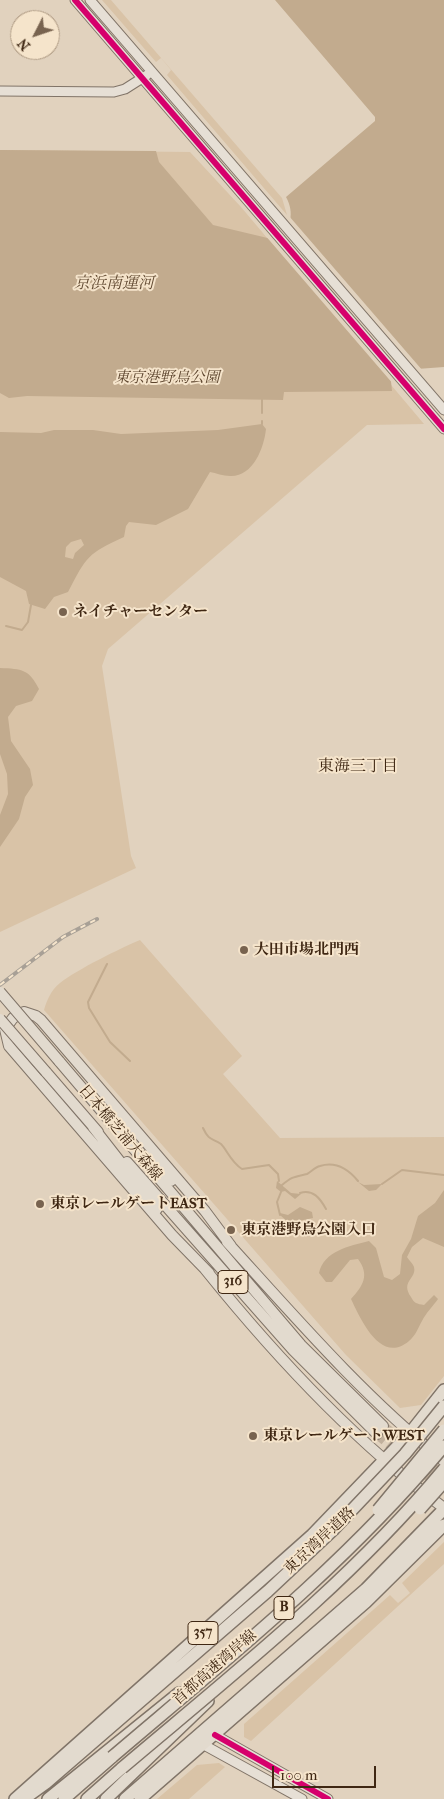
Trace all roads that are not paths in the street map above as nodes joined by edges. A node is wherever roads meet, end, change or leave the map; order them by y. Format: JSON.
{"nodes":[{"id":1,"x":75,"y":0,"type":"edge"},
{"id":2,"x":90,"y":0,"type":"edge"},
{"id":3,"x":151,"y":71,"type":"junction"},
{"id":4,"x":143,"y":78,"type":"junction"},
{"id":5,"x":0,"y":91,"type":"edge"},
{"id":6,"x":444,"y":410,"type":"edge"},
{"id":7,"x":444,"y":429,"type":"edge"},
{"id":8,"x":0,"y":992,"type":"edge"},
{"id":9,"x":0,"y":1019,"type":"edge"},
{"id":10,"x":106,"y":1116,"type":"junction"},
{"id":11,"x":93,"y":1127,"type":"junction"},
{"id":12,"x":231,"y":1246,"type":"junction"},
{"id":13,"x":209,"y":1274,"type":"junction"},
{"id":14,"x":444,"y":1390,"type":"edge"},
{"id":15,"x":444,"y":1406,"type":"edge"},
{"id":16,"x":444,"y":1430,"type":"edge"},
{"id":17,"x":410,"y":1432,"type":"junction"},
{"id":18,"x":444,"y":1446,"type":"edge"},
{"id":19,"x":385,"y":1460,"type":"junction"},
{"id":20,"x":444,"y":1461,"type":"edge"},
{"id":21,"x":444,"y":1469,"type":"edge"},
{"id":22,"x":444,"y":1482,"type":"edge"},
{"id":23,"x":444,"y":1508,"type":"edge"},
{"id":24,"x":444,"y":1525,"type":"edge"},
{"id":25,"x":323,"y":1573,"type":"junction"},
{"id":26,"x":334,"y":1585,"type":"junction"},
{"id":27,"x":215,"y":1735,"type":"junction"},
{"id":28,"x":204,"y":1744,"type":"junction"},
{"id":29,"x":110,"y":1754,"type":"junction"},
{"id":30,"x":126,"y":1773,"type":"junction"},
{"id":31,"x":15,"y":1799,"type":"edge"},
{"id":32,"x":24,"y":1799,"type":"edge"},
{"id":33,"x":48,"y":1799,"type":"edge"},
{"id":34,"x":64,"y":1799,"type":"edge"},
{"id":35,"x":87,"y":1799,"type":"edge"},
{"id":36,"x":106,"y":1799,"type":"edge"},
{"id":37,"x":125,"y":1799,"type":"edge"},
{"id":38,"x":140,"y":1799,"type":"edge"},
{"id":39,"x":302,"y":1799,"type":"edge"},
{"id":40,"x":328,"y":1799,"type":"edge"}],
"edges":[{"from":1,"to":4,"type":"street"},
{"from":2,"to":3,"type":"street"},
{"from":3,"to":4,"type":"street"},
{"from":3,"to":6,"type":"street"},
{"from":4,"to":5,"type":"street"},
{"from":4,"to":7,"type":"street"},
{"from":8,"to":10,"type":"main road","name":"日本橋芝浦大森線","number":"316","bridge":true},
{"from":9,"to":11,"type":"main road","name":"日本橋芝浦大森線","number":"316","bridge":true},
{"from":10,"to":11,"type":"main road","name":"日本橋芝浦大森線","number":"316"},
{"from":10,"to":12,"type":"main road","number":"316"},
{"from":11,"to":13,"type":"main road","number":"316"},
{"from":12,"to":13,"type":"main road"},
{"from":12,"to":17,"type":"main road","number":"316"},
{"from":13,"to":19,"type":"main road","number":"316"},
{"from":14,"to":17,"type":"highway","number":"357"},
{"from":15,"to":32,"type":"highway","name":"東京湾岸道路","number":"357","bridge":true},
{"from":16,"to":25,"type":"highway","number":"B","bridge":true},
{"from":17,"to":19,"type":"highway","number":"357"},
{"from":17,"to":20,"type":"main road"},
{"from":18,"to":25,"type":"highway","name":"首都高速湾岸線","number":"B","bridge":true},
{"from":19,"to":23,"type":"main road","number":"316"},
{"from":19,"to":31,"type":"highway","number":"357"},
{"from":21,"to":26,"type":"highway","name":"首都高速湾岸線","number":"B","bridge":true},
{"from":22,"to":26,"type":"highway","number":"B","bridge":true},
{"from":23,"to":37,"type":"highway"},
{"from":24,"to":27,"type":"highway"},
{"from":25,"to":29,"type":"highway","name":"首都高速湾岸線","number":"B","bridge":true},
{"from":26,"to":30,"type":"highway","name":"首都高速湾岸線","number":"B","bridge":true},
{"from":27,"to":28,"type":"highway"},
{"from":27,"to":40,"type":"street"},
{"from":28,"to":38,"type":"highway"},
{"from":28,"to":39,"type":"street"},
{"from":29,"to":33,"type":"highway"},
{"from":29,"to":34,"type":"highway","name":"首都高速湾岸線","number":"B"},
{"from":30,"to":35,"type":"highway","name":"首都高速湾岸線","number":"B"},
{"from":30,"to":36,"type":"highway"}]}
